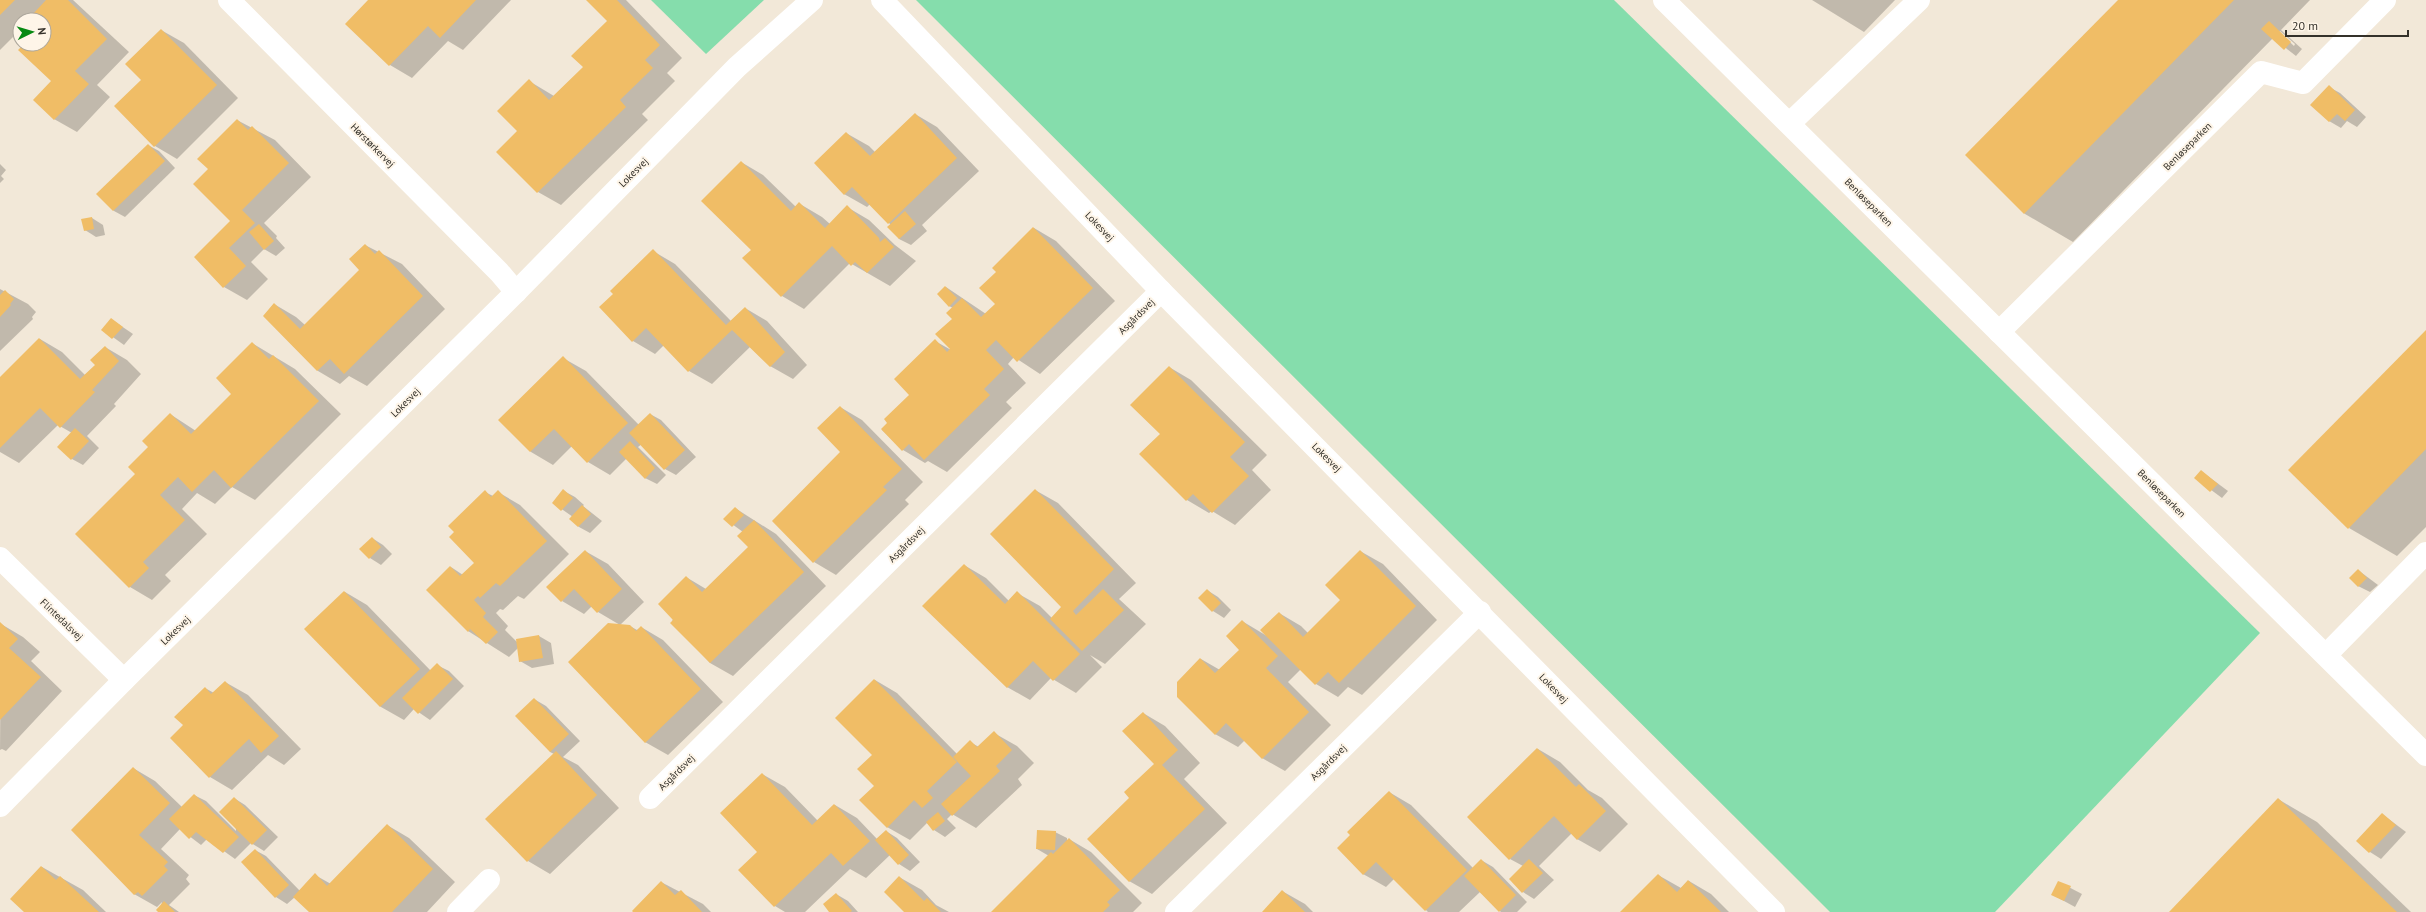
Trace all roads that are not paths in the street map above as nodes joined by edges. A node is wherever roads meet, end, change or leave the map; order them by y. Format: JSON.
{"nodes":[{"id":1,"x":229,"y":0,"type":"edge"},
{"id":2,"x":812,"y":0,"type":"edge"},
{"id":3,"x":882,"y":0,"type":"edge"},
{"id":4,"x":1664,"y":0,"type":"edge"},
{"id":5,"x":1919,"y":0,"type":"edge"},
{"id":6,"x":2385,"y":0,"type":"edge"},
{"id":7,"x":1790,"y":124,"type":"junction"},
{"id":8,"x":1162,"y":290,"type":"junction"},
{"id":9,"x":516,"y":292,"type":"junction"},
{"id":10,"x":1999,"y":332,"type":"junction"},
{"id":11,"x":2426,"y":553,"type":"edge"},
{"id":12,"x":0,"y":558,"type":"edge"},
{"id":13,"x":1480,"y":612,"type":"junction"},
{"id":14,"x":2326,"y":655,"type":"junction"},
{"id":15,"x":124,"y":680,"type":"junction"},
{"id":16,"x":2426,"y":755,"type":"edge"},
{"id":17,"x":650,"y":798,"type":"dead end"},
{"id":18,"x":0,"y":806,"type":"edge"},
{"id":19,"x":489,"y":880,"type":"dead end"},
{"id":20,"x":458,"y":912,"type":"edge"},
{"id":21,"x":1176,"y":912,"type":"edge"},
{"id":22,"x":1774,"y":912,"type":"edge"}],
"edges":[{"from":1,"to":9,"type":"street","name":"Hørstørkervej"},
{"from":2,"to":9,"type":"street","name":"Lokesvej"},
{"from":3,"to":8,"type":"street","name":"Lokesvej"},
{"from":4,"to":7,"type":"street","name":"Benløseparken"},
{"from":5,"to":7,"type":"street"},
{"from":6,"to":10,"type":"street","name":"Benløseparken"},
{"from":7,"to":10,"type":"street","name":"Benløseparken"},
{"from":8,"to":13,"type":"street","name":"Lokesvej"},
{"from":8,"to":17,"type":"street","name":"Asgårdsvej"},
{"from":9,"to":15,"type":"street","name":"Lokesvej"},
{"from":10,"to":14,"type":"street","name":"Benløseparken"},
{"from":11,"to":14,"type":"street"},
{"from":12,"to":15,"type":"street","name":"Flintedalsvej"},
{"from":13,"to":21,"type":"street","name":"Asgårdsvej"},
{"from":13,"to":22,"type":"street","name":"Lokesvej"},
{"from":14,"to":16,"type":"street","name":"Benløseparken"},
{"from":15,"to":18,"type":"street","name":"Lokesvej"},
{"from":19,"to":20,"type":"street"}]}
